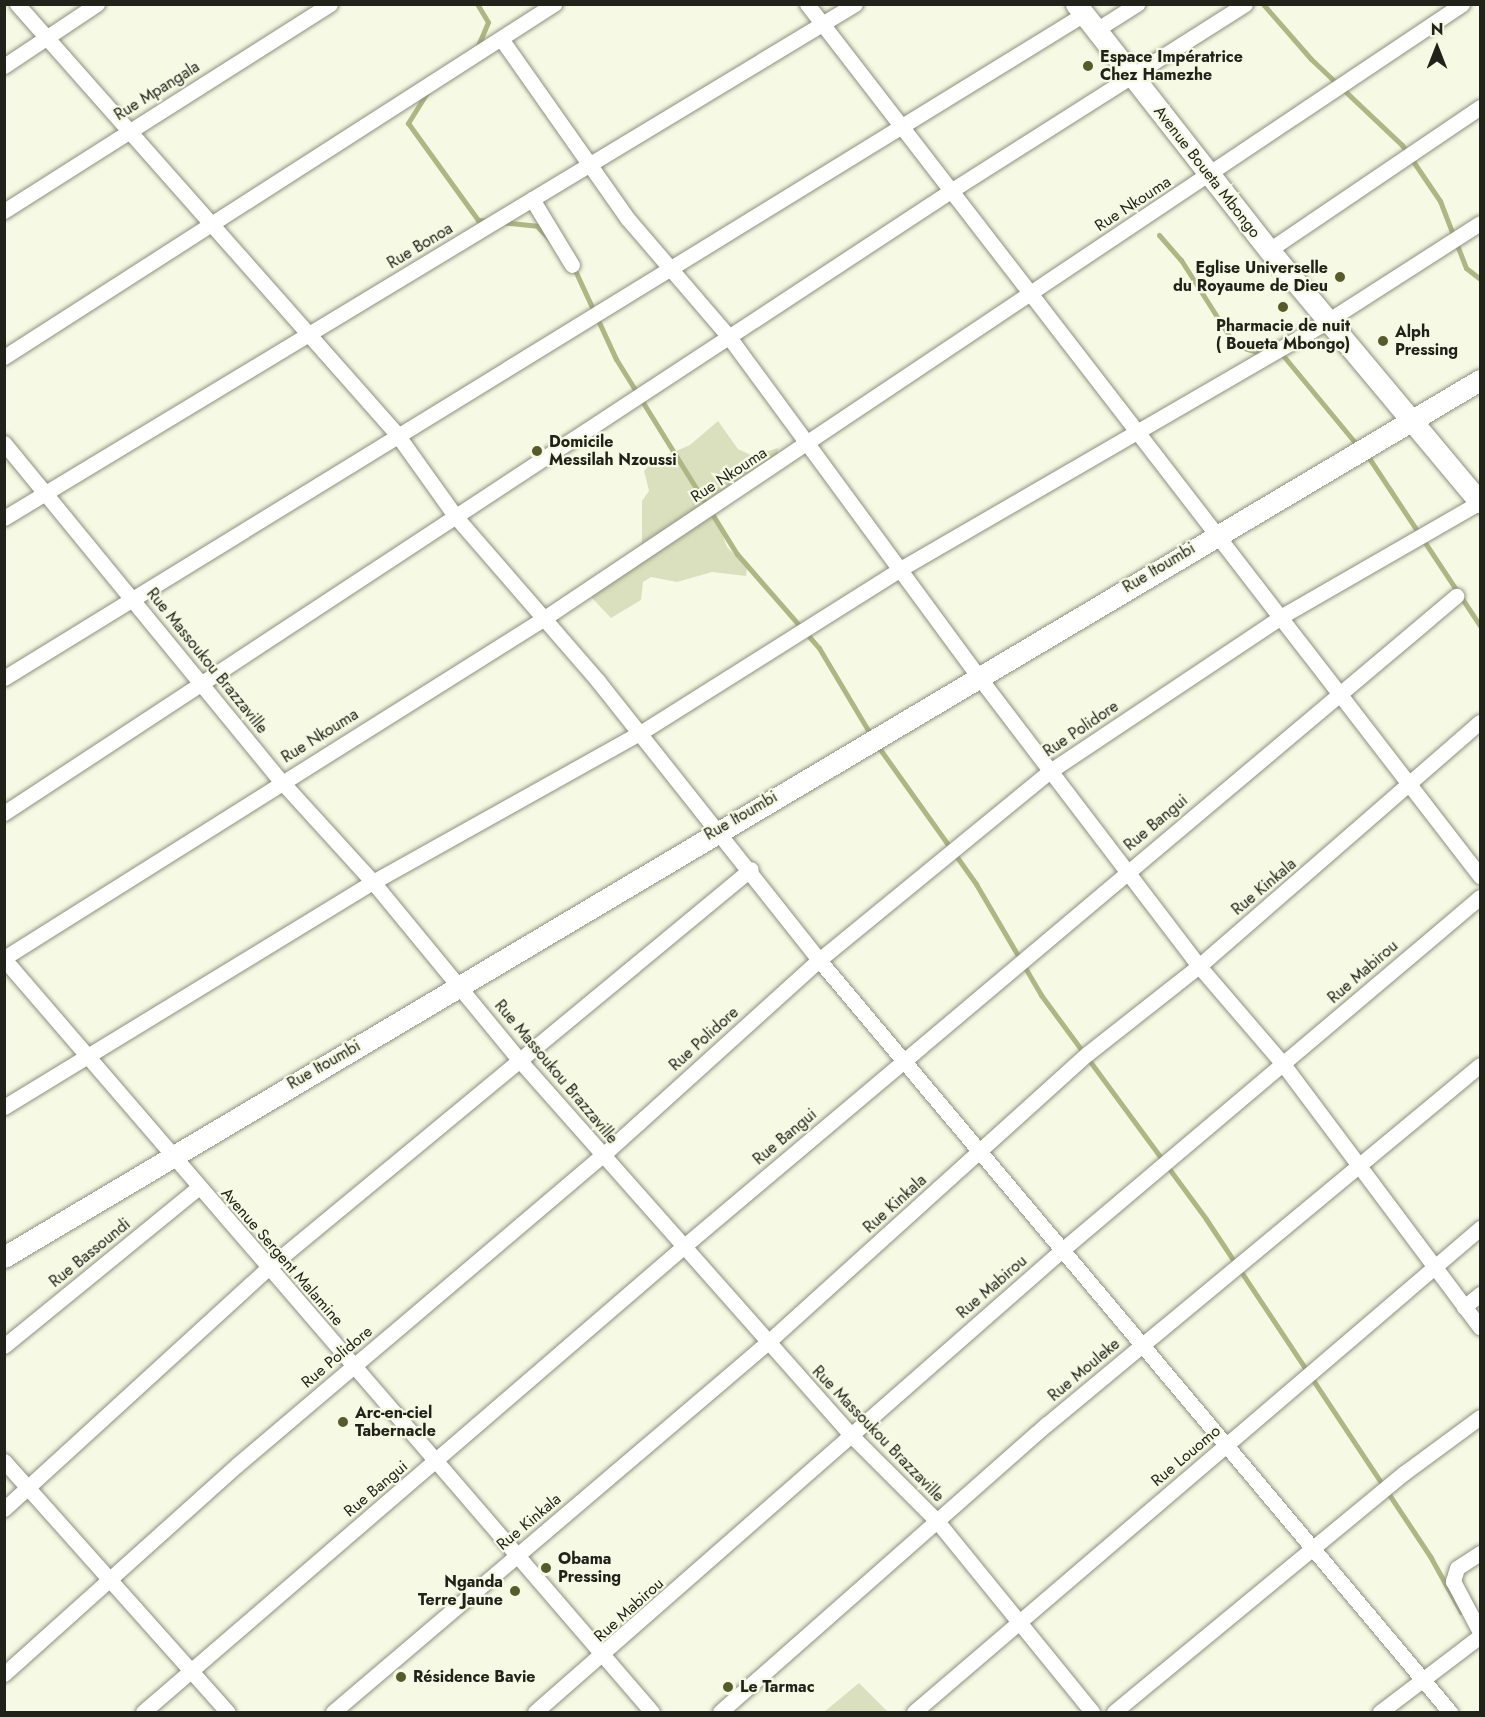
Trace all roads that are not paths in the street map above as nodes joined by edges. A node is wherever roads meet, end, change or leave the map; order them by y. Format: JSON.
{"nodes":[{"id":1,"x":17,"y":4,"type":"edge"},
{"id":2,"x":97,"y":4,"type":"edge"},
{"id":3,"x":330,"y":4,"type":"edge"},
{"id":4,"x":554,"y":4,"type":"edge"},
{"id":5,"x":807,"y":4,"type":"edge"},
{"id":6,"x":855,"y":4,"type":"edge"},
{"id":7,"x":1137,"y":4,"type":"edge"},
{"id":8,"x":1245,"y":4,"type":"edge"},
{"id":9,"x":1462,"y":4,"type":"edge"},
{"id":10,"x":1086,"y":16,"type":"edge"},
{"id":11,"x":822,"y":23,"type":"junction"},
{"id":12,"x":45,"y":38,"type":"junction"},
{"id":13,"x":502,"y":40,"type":"junction"},
{"id":14,"x":4,"y":66,"type":"edge"},
{"id":15,"x":1132,"y":77,"type":"junction"},
{"id":16,"x":1480,"y":107,"type":"edge"},
{"id":17,"x":898,"y":123,"type":"junction"},
{"id":18,"x":129,"y":130,"type":"junction"},
{"id":19,"x":591,"y":164,"type":"junction"},
{"id":20,"x":1210,"y":175,"type":"junction"},
{"id":21,"x":952,"y":190,"type":"junction"},
{"id":22,"x":532,"y":200,"type":"junction"},
{"id":23,"x":4,"y":211,"type":"edge"},
{"id":24,"x":213,"y":223,"type":"junction"},
{"id":25,"x":1480,"y":223,"type":"edge"},
{"id":26,"x":1269,"y":250,"type":"junction"},
{"id":27,"x":572,"y":265,"type":"dead end"},
{"id":28,"x":666,"y":267,"type":"junction"},
{"id":29,"x":1029,"y":295,"type":"junction"},
{"id":30,"x":1329,"y":320,"type":"junction"},
{"id":31,"x":308,"y":334,"type":"junction"},
{"id":32,"x":729,"y":337,"type":"junction"},
{"id":33,"x":4,"y":357,"type":"edge"},
{"id":34,"x":1480,"y":380,"type":"edge"},
{"id":35,"x":1413,"y":423,"type":"junction"},
{"id":36,"x":1134,"y":429,"type":"junction"},
{"id":37,"x":396,"y":433,"type":"junction"},
{"id":38,"x":4,"y":443,"type":"edge"},
{"id":39,"x":807,"y":445,"type":"junction"},
{"id":40,"x":45,"y":494,"type":"junction"},
{"id":41,"x":1480,"y":502,"type":"edge"},
{"id":42,"x":456,"y":517,"type":"junction"},
{"id":43,"x":4,"y":518,"type":"edge"},
{"id":44,"x":1215,"y":535,"type":"junction"},
{"id":45,"x":902,"y":568,"type":"junction"},
{"id":46,"x":131,"y":595,"type":"junction"},
{"id":47,"x":1456,"y":596,"type":"dead end"},
{"id":48,"x":1282,"y":616,"type":"junction"},
{"id":49,"x":543,"y":619,"type":"junction"},
{"id":50,"x":978,"y":676,"type":"junction"},
{"id":51,"x":4,"y":678,"type":"edge"},
{"id":52,"x":202,"y":684,"type":"junction"},
{"id":53,"x":1341,"y":692,"type":"junction"},
{"id":54,"x":1480,"y":722,"type":"edge"},
{"id":55,"x":640,"y":733,"type":"junction"},
{"id":56,"x":1050,"y":771,"type":"junction"},
{"id":57,"x":281,"y":782,"type":"junction"},
{"id":58,"x":1409,"y":788,"type":"junction"},
{"id":59,"x":4,"y":813,"type":"edge"},
{"id":60,"x":717,"y":829,"type":"junction"},
{"id":61,"x":751,"y":869,"type":"junction"},
{"id":62,"x":1126,"y":871,"type":"junction"},
{"id":63,"x":1480,"y":876,"type":"edge"},
{"id":64,"x":372,"y":882,"type":"junction"},
{"id":65,"x":1480,"y":897,"type":"edge"},
{"id":66,"x":4,"y":959,"type":"edge"},
{"id":67,"x":819,"y":960,"type":"junction"},
{"id":68,"x":1199,"y":966,"type":"junction"},
{"id":69,"x":459,"y":985,"type":"junction"},
{"id":70,"x":84,"y":1056,"type":"junction"},
{"id":71,"x":906,"y":1059,"type":"junction"},
{"id":72,"x":521,"y":1062,"type":"junction"},
{"id":73,"x":1283,"y":1064,"type":"junction"},
{"id":74,"x":1480,"y":1065,"type":"edge"},
{"id":75,"x":4,"y":1107,"type":"edge"},
{"id":76,"x":982,"y":1149,"type":"junction"},
{"id":77,"x":170,"y":1155,"type":"junction"},
{"id":78,"x":603,"y":1155,"type":"junction"},
{"id":79,"x":1359,"y":1166,"type":"junction"},
{"id":80,"x":198,"y":1188,"type":"junction"},
{"id":81,"x":1480,"y":1228,"type":"edge"},
{"id":82,"x":683,"y":1247,"type":"junction"},
{"id":83,"x":1062,"y":1250,"type":"junction"},
{"id":84,"x":4,"y":1257,"type":"edge"},
{"id":85,"x":268,"y":1268,"type":"junction"},
{"id":86,"x":1431,"y":1268,"type":"junction"},
{"id":87,"x":1480,"y":1294,"type":"edge"},
{"id":88,"x":1464,"y":1307,"type":"junction"},
{"id":89,"x":1480,"y":1327,"type":"edge"},
{"id":90,"x":768,"y":1342,"type":"junction"},
{"id":91,"x":1144,"y":1344,"type":"junction"},
{"id":92,"x":4,"y":1346,"type":"edge"},
{"id":93,"x":353,"y":1368,"type":"junction"},
{"id":94,"x":1480,"y":1417,"type":"edge"},
{"id":95,"x":850,"y":1434,"type":"junction"},
{"id":96,"x":1225,"y":1447,"type":"junction"},
{"id":97,"x":439,"y":1459,"type":"junction"},
{"id":98,"x":4,"y":1461,"type":"edge"},
{"id":99,"x":30,"y":1489,"type":"junction"},
{"id":100,"x":4,"y":1509,"type":"edge"},
{"id":101,"x":937,"y":1521,"type":"junction"},
{"id":102,"x":1310,"y":1551,"type":"junction"},
{"id":103,"x":1480,"y":1553,"type":"edge"},
{"id":104,"x":519,"y":1554,"type":"junction"},
{"id":105,"x":109,"y":1579,"type":"junction"},
{"id":106,"x":1017,"y":1620,"type":"junction"},
{"id":107,"x":1480,"y":1634,"type":"edge"},
{"id":108,"x":603,"y":1657,"type":"junction"},
{"id":109,"x":193,"y":1669,"type":"junction"},
{"id":110,"x":4,"y":1674,"type":"edge"},
{"id":111,"x":1423,"y":1678,"type":"junction"},
{"id":112,"x":143,"y":1713,"type":"edge"},
{"id":113,"x":228,"y":1713,"type":"edge"},
{"id":114,"x":333,"y":1713,"type":"edge"},
{"id":115,"x":535,"y":1713,"type":"edge"},
{"id":116,"x":652,"y":1713,"type":"edge"},
{"id":117,"x":720,"y":1713,"type":"edge"},
{"id":118,"x":914,"y":1713,"type":"edge"},
{"id":119,"x":1092,"y":1713,"type":"edge"},
{"id":120,"x":1114,"y":1713,"type":"edge"},
{"id":121,"x":1380,"y":1713,"type":"edge"},
{"id":122,"x":1450,"y":1713,"type":"edge"}],
"edges":[{"from":1,"to":12,"type":"street"},
{"from":2,"to":12,"type":"street"},
{"from":3,"to":18,"type":"street","name":"Rue Mpangala"},
{"from":4,"to":13,"type":"street"},
{"from":5,"to":11,"type":"street"},
{"from":6,"to":11,"type":"street","name":"Rue Bonoa"},
{"from":7,"to":10,"type":"street"},
{"from":8,"to":15,"type":"street"},
{"from":9,"to":20,"type":"street","name":"Rue Nkouma"},
{"from":10,"to":15,"type":"street","name":"Avenue Boueta Mbongo"},
{"from":10,"to":17,"type":"street"},
{"from":11,"to":17,"type":"street"},
{"from":11,"to":19,"type":"street","name":"Rue Bonoa"},
{"from":12,"to":14,"type":"street"},
{"from":12,"to":18,"type":"street"},
{"from":13,"to":19,"type":"street"},
{"from":13,"to":24,"type":"street"},
{"from":15,"to":20,"type":"street","name":"Avenue Boueta Mbongo"},
{"from":15,"to":21,"type":"street"},
{"from":16,"to":26,"type":"street"},
{"from":17,"to":21,"type":"street"},
{"from":17,"to":28,"type":"street"},
{"from":18,"to":23,"type":"street","name":"Rue Mpangala"},
{"from":18,"to":24,"type":"street"},
{"from":19,"to":22,"type":"street","name":"Rue Bonoa"},
{"from":19,"to":28,"type":"street"},
{"from":20,"to":26,"type":"street","name":"Avenue Boueta Mbongo"},
{"from":20,"to":29,"type":"street","name":"Rue Nkouma"},
{"from":21,"to":29,"type":"street"},
{"from":21,"to":32,"type":"street"},
{"from":22,"to":27,"type":"street"},
{"from":22,"to":31,"type":"street","name":"Rue Bonoa"},
{"from":24,"to":31,"type":"street"},
{"from":24,"to":33,"type":"street"},
{"from":25,"to":30,"type":"street"},
{"from":26,"to":30,"type":"street","name":"Avenue Boueta Mbongo"},
{"from":28,"to":32,"type":"street"},
{"from":28,"to":37,"type":"street"},
{"from":29,"to":36,"type":"street"},
{"from":29,"to":39,"type":"street","name":"Rue Nkouma"},
{"from":30,"to":35,"type":"street","name":"Avenue Boueta Mbongo"},
{"from":30,"to":36,"type":"street"},
{"from":31,"to":37,"type":"street"},
{"from":31,"to":40,"type":"street","name":"Rue Bonoa"},
{"from":32,"to":39,"type":"street"},
{"from":32,"to":42,"type":"street"},
{"from":34,"to":35,"type":"street","name":"Rue Itoumbi"},
{"from":35,"to":41,"type":"street","name":"Avenue Boueta Mbongo"},
{"from":35,"to":44,"type":"street","name":"Rue Itoumbi"},
{"from":36,"to":44,"type":"street"},
{"from":36,"to":45,"type":"street"},
{"from":37,"to":42,"type":"street"},
{"from":37,"to":46,"type":"street"},
{"from":38,"to":40,"type":"street","name":"Rue Massoukou Brazzaville"},
{"from":39,"to":45,"type":"street"},
{"from":39,"to":49,"type":"street","name":"Rue Nkouma"},
{"from":40,"to":43,"type":"street","name":"Rue Bonoa"},
{"from":40,"to":46,"type":"street","name":"Rue Massoukou Brazzaville"},
{"from":41,"to":48,"type":"street","name":"Rue Polidore"},
{"from":42,"to":49,"type":"street"},
{"from":42,"to":52,"type":"street"},
{"from":44,"to":48,"type":"street"},
{"from":44,"to":50,"type":"street","name":"Rue Itoumbi"},
{"from":45,"to":50,"type":"street"},
{"from":45,"to":55,"type":"street"},
{"from":46,"to":51,"type":"street"},
{"from":46,"to":52,"type":"street","name":"Rue Massoukou Brazzaville"},
{"from":47,"to":53,"type":"street","name":"Rue Bangui"},
{"from":48,"to":53,"type":"street"},
{"from":48,"to":56,"type":"street","name":"Rue Polidore"},
{"from":49,"to":55,"type":"street"},
{"from":49,"to":57,"type":"street","name":"Rue Nkouma"},
{"from":50,"to":56,"type":"street"},
{"from":50,"to":60,"type":"street","name":"Rue Itoumbi"},
{"from":52,"to":57,"type":"street","name":"Rue Massoukou Brazzaville"},
{"from":52,"to":59,"type":"street"},
{"from":53,"to":58,"type":"street"},
{"from":53,"to":62,"type":"street","name":"Rue Bangui"},
{"from":54,"to":58,"type":"street","name":"Rue Kinkala"},
{"from":55,"to":60,"type":"street"},
{"from":55,"to":64,"type":"street"},
{"from":56,"to":62,"type":"street"},
{"from":56,"to":67,"type":"street","name":"Rue Polidore"},
{"from":57,"to":64,"type":"street","name":"Rue Massoukou Brazzaville"},
{"from":57,"to":66,"type":"street","name":"Rue Nkouma"},
{"from":58,"to":63,"type":"street"},
{"from":58,"to":68,"type":"street","name":"Rue Kinkala"},
{"from":60,"to":61,"type":"street"},
{"from":60,"to":69,"type":"street","name":"Rue Itoumbi"},
{"from":61,"to":67,"type":"street"},
{"from":61,"to":72,"type":"street"},
{"from":62,"to":68,"type":"street"},
{"from":62,"to":71,"type":"street","name":"Rue Bangui"},
{"from":64,"to":69,"type":"street","name":"Rue Massoukou Brazzaville"},
{"from":64,"to":70,"type":"street"},
{"from":65,"to":73,"type":"street","name":"Rue Mabirou"},
{"from":66,"to":70,"type":"street","name":"Avenue Sergent Malamine"},
{"from":67,"to":71,"type":"street"},
{"from":67,"to":78,"type":"street","name":"Rue Polidore"},
{"from":68,"to":73,"type":"street"},
{"from":68,"to":76,"type":"street","name":"Rue Kinkala"},
{"from":69,"to":72,"type":"street","name":"Rue Massoukou Brazzaville"},
{"from":69,"to":77,"type":"street","name":"Rue Itoumbi"},
{"from":70,"to":75,"type":"street"},
{"from":70,"to":77,"type":"street","name":"Avenue Sergent Malamine"},
{"from":71,"to":76,"type":"street"},
{"from":71,"to":82,"type":"street","name":"Rue Bangui"},
{"from":72,"to":78,"type":"street","name":"Rue Massoukou Brazzaville"},
{"from":72,"to":85,"type":"street"},
{"from":73,"to":79,"type":"street"},
{"from":73,"to":83,"type":"street","name":"Rue Mabirou"},
{"from":74,"to":79,"type":"street","name":"Rue Mouleke"},
{"from":76,"to":83,"type":"street"},
{"from":76,"to":90,"type":"street","name":"Rue Kinkala"},
{"from":77,"to":80,"type":"street","name":"Avenue Sergent Malamine"},
{"from":77,"to":84,"type":"street","name":"Rue Itoumbi"},
{"from":78,"to":82,"type":"street","name":"Rue Massoukou Brazzaville"},
{"from":78,"to":93,"type":"street","name":"Rue Polidore"},
{"from":79,"to":86,"type":"street"},
{"from":79,"to":91,"type":"street","name":"Rue Mouleke"},
{"from":80,"to":85,"type":"street","name":"Avenue Sergent Malamine"},
{"from":80,"to":92,"type":"street","name":"Rue Bassoundi"},
{"from":81,"to":86,"type":"street","name":"Rue Louomo"},
{"from":82,"to":90,"type":"street","name":"Rue Massoukou Brazzaville"},
{"from":82,"to":97,"type":"street","name":"Rue Bangui"},
{"from":83,"to":91,"type":"street"},
{"from":83,"to":95,"type":"street","name":"Rue Mabirou"},
{"from":85,"to":93,"type":"street","name":"Avenue Sergent Malamine"},
{"from":85,"to":99,"type":"street"},
{"from":86,"to":88,"type":"street"},
{"from":86,"to":96,"type":"street","name":"Rue Louomo"},
{"from":87,"to":88,"type":"street"},
{"from":88,"to":89,"type":"street"},
{"from":90,"to":95,"type":"street","name":"Rue Massoukou Brazzaville"},
{"from":90,"to":104,"type":"street","name":"Rue Kinkala"},
{"from":91,"to":96,"type":"street"},
{"from":91,"to":101,"type":"street","name":"Rue Mouleke"},
{"from":93,"to":97,"type":"street","name":"Avenue Sergent Malamine"},
{"from":93,"to":105,"type":"street","name":"Rue Polidore"},
{"from":94,"to":102,"type":"street"},
{"from":95,"to":101,"type":"street","name":"Rue Massoukou Brazzaville"},
{"from":95,"to":108,"type":"street","name":"Rue Mabirou"},
{"from":96,"to":102,"type":"street"},
{"from":96,"to":106,"type":"street","name":"Rue Louomo"},
{"from":97,"to":104,"type":"street","name":"Avenue Sergent Malamine"},
{"from":97,"to":109,"type":"street","name":"Rue Bangui"},
{"from":98,"to":99,"type":"street"},
{"from":99,"to":100,"type":"street"},
{"from":99,"to":105,"type":"street"},
{"from":101,"to":106,"type":"street","name":"Rue Massoukou Brazzaville"},
{"from":101,"to":117,"type":"street","name":"Rue Mouleke"},
{"from":102,"to":111,"type":"street"},
{"from":102,"to":120,"type":"street"},
{"from":103,"to":107,"type":"street"},
{"from":104,"to":108,"type":"street","name":"Avenue Sergent Malamine"},
{"from":104,"to":114,"type":"street","name":"Rue Kinkala"},
{"from":105,"to":109,"type":"street"},
{"from":105,"to":110,"type":"street","name":"Rue Polidore"},
{"from":106,"to":118,"type":"street","name":"Rue Louomo"},
{"from":106,"to":119,"type":"street","name":"Rue Massoukou Brazzaville"},
{"from":107,"to":111,"type":"street"},
{"from":108,"to":115,"type":"street","name":"Rue Mabirou"},
{"from":108,"to":116,"type":"street","name":"Avenue Sergent Malamine"},
{"from":109,"to":112,"type":"street","name":"Rue Bangui"},
{"from":109,"to":113,"type":"street"},
{"from":111,"to":121,"type":"street"},
{"from":111,"to":122,"type":"street"}]}
